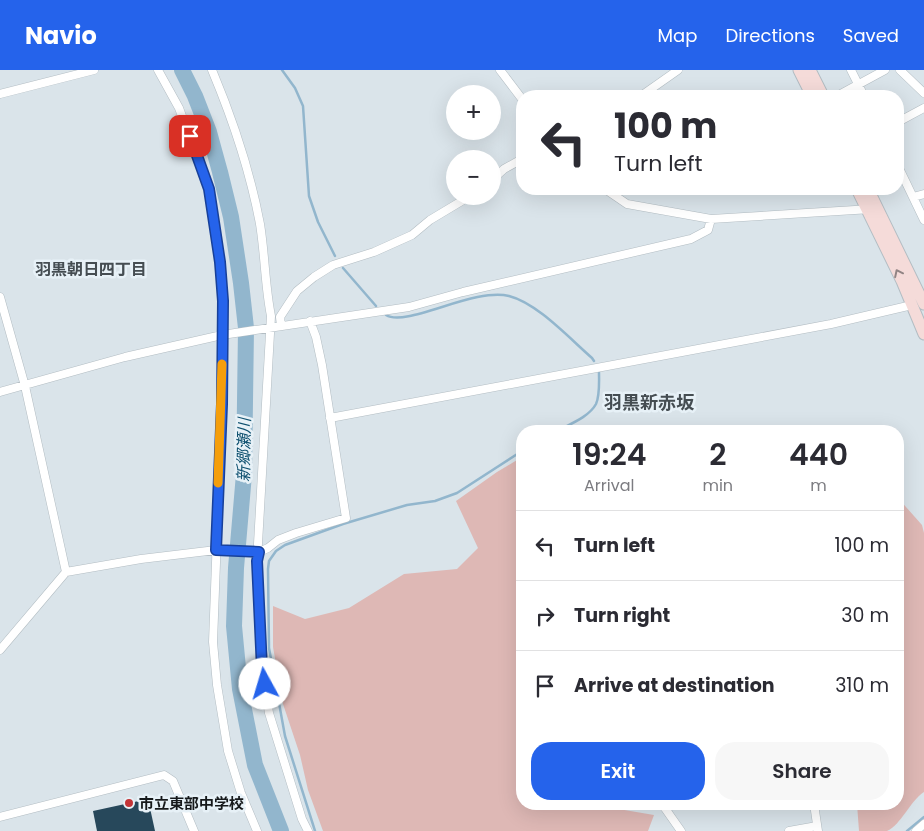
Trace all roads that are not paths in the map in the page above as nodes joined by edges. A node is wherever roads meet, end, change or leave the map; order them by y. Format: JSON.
{"nodes":[{"id":1,"x":94,"y":70,"type":"edge"},
{"id":2,"x":158,"y":70,"type":"edge"},
{"id":3,"x":212,"y":70,"type":"edge"},
{"id":4,"x":500,"y":70,"type":"edge"},
{"id":5,"x":678,"y":70,"type":"edge"},
{"id":6,"x":799,"y":70,"type":"edge"},
{"id":7,"x":810,"y":70,"type":"edge"},
{"id":8,"x":851,"y":70,"type":"edge"},
{"id":9,"x":885,"y":70,"type":"edge"},
{"id":10,"x":900,"y":70,"type":"edge"},
{"id":11,"x":858,"y":85,"type":"junction"},
{"id":12,"x":650,"y":90,"type":"edge"},
{"id":13,"x":809,"y":90,"type":"edge"},
{"id":14,"x":820,"y":90,"type":"edge"},
{"id":15,"x":848,"y":90,"type":"edge"},
{"id":16,"x":861,"y":90,"type":"edge"},
{"id":17,"x":516,"y":91,"type":"edge"},
{"id":18,"x":924,"y":93,"type":"edge"},
{"id":19,"x":0,"y":94,"type":"edge"},
{"id":20,"x":924,"y":108,"type":"edge"},
{"id":21,"x":904,"y":119,"type":"edge"},
{"id":22,"x":516,"y":162,"type":"edge"},
{"id":23,"x":501,"y":172,"type":"edge"},
{"id":24,"x":904,"y":178,"type":"edge"},
{"id":25,"x":924,"y":194,"type":"edge"},
{"id":26,"x":614,"y":195,"type":"edge"},
{"id":27,"x":862,"y":195,"type":"edge"},
{"id":28,"x":869,"y":195,"type":"edge"},
{"id":29,"x":913,"y":197,"type":"junction"},
{"id":30,"x":455,"y":205,"type":"edge"},
{"id":31,"x":872,"y":209,"type":"junction"},
{"id":32,"x":711,"y":219,"type":"junction"},
{"id":33,"x":924,"y":220,"type":"edge"},
{"id":34,"x":0,"y":297,"type":"edge"},
{"id":35,"x":924,"y":304,"type":"edge"},
{"id":36,"x":912,"y":305,"type":"junction"},
{"id":37,"x":310,"y":321,"type":"junction"},
{"id":38,"x":281,"y":326,"type":"junction"},
{"id":39,"x":269,"y":328,"type":"junction"},
{"id":40,"x":924,"y":334,"type":"edge"},
{"id":41,"x":222,"y":335,"type":"junction"},
{"id":42,"x":25,"y":386,"type":"junction"},
{"id":43,"x":0,"y":392,"type":"edge"},
{"id":44,"x":330,"y":418,"type":"junction"},
{"id":45,"x":216,"y":550,"type":"junction"},
{"id":46,"x":259,"y":552,"type":"junction"},
{"id":47,"x":66,"y":572,"type":"junction"},
{"id":48,"x":0,"y":650,"type":"edge"},
{"id":49,"x":666,"y":810,"type":"edge"},
{"id":50,"x":815,"y":810,"type":"edge"},
{"id":51,"x":0,"y":817,"type":"edge"},
{"id":52,"x":924,"y":824,"type":"edge"},
{"id":53,"x":817,"y":828,"type":"edge"},
{"id":54,"x":194,"y":831,"type":"edge"},
{"id":55,"x":257,"y":831,"type":"edge"},
{"id":56,"x":308,"y":831,"type":"edge"},
{"id":57,"x":681,"y":831,"type":"edge"},
{"id":58,"x":789,"y":831,"type":"edge"},
{"id":59,"x":916,"y":831,"type":"edge"}],
"edges":[{"from":1,"to":19,"type":"street"},
{"from":2,"to":41,"type":"street"},
{"from":3,"to":39,"type":"street"},
{"from":4,"to":17,"type":"street"},
{"from":5,"to":12,"type":"street"},
{"from":6,"to":13,"type":"main road"},
{"from":7,"to":14,"type":"main road"},
{"from":8,"to":11,"type":"street"},
{"from":9,"to":11,"type":"street"},
{"from":10,"to":18,"type":"street"},
{"from":11,"to":15,"type":"street"},
{"from":11,"to":16,"type":"street"},
{"from":20,"to":21,"type":"street"},
{"from":22,"to":23,"type":"street"},
{"from":24,"to":29,"type":"street"},
{"from":25,"to":29,"type":"street"},
{"from":26,"to":32,"type":"street"},
{"from":27,"to":31,"type":"main road"},
{"from":28,"to":31,"type":"main road"},
{"from":29,"to":33,"type":"street"},
{"from":30,"to":38,"type":"street"},
{"from":31,"to":32,"type":"street"},
{"from":31,"to":35,"type":"main road"},
{"from":36,"to":31,"type":"main road","one_way":true},
{"from":32,"to":37,"type":"street"},
{"from":34,"to":42,"type":"street"},
{"from":36,"to":40,"type":"main road"},
{"from":36,"to":44,"type":"street"},
{"from":37,"to":38,"type":"street"},
{"from":37,"to":44,"type":"street"},
{"from":38,"to":39,"type":"street"},
{"from":39,"to":41,"type":"street"},
{"from":39,"to":46,"type":"street"},
{"from":41,"to":42,"type":"street"},
{"from":41,"to":45,"type":"street"},
{"from":42,"to":43,"type":"street"},
{"from":42,"to":47,"type":"street"},
{"from":44,"to":46,"type":"street"},
{"from":45,"to":46,"type":"street"},
{"from":45,"to":47,"type":"street"},
{"from":45,"to":55,"type":"street"},
{"from":46,"to":56,"type":"street"},
{"from":47,"to":48,"type":"street"},
{"from":49,"to":57,"type":"street"},
{"from":50,"to":53,"type":"street"},
{"from":51,"to":54,"type":"street"},
{"from":52,"to":59,"type":"street"},
{"from":53,"to":58,"type":"street"}]}
